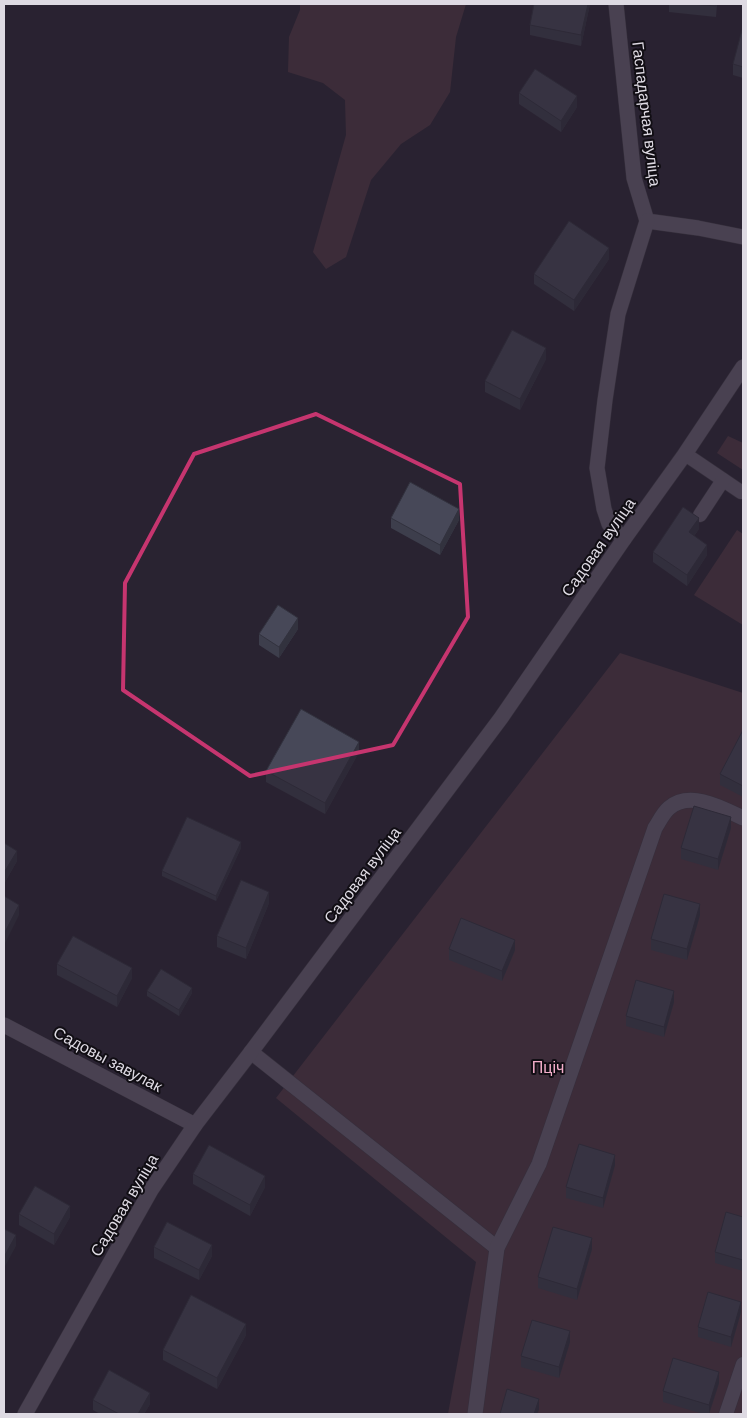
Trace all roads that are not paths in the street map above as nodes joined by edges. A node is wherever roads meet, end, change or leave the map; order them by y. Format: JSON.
{"nodes":[{"id":1,"x":616,"y":4,"type":"edge"},
{"id":2,"x":648,"y":221,"type":"junction"},
{"id":3,"x":743,"y":237,"type":"edge"},
{"id":4,"x":743,"y":367,"type":"edge"},
{"id":5,"x":685,"y":454,"type":"junction"},
{"id":6,"x":723,"y":480,"type":"junction"},
{"id":7,"x":741,"y":492,"type":"dead end"},
{"id":8,"x":700,"y":515,"type":"dead end"},
{"id":9,"x":624,"y":539,"type":"junction"},
{"id":10,"x":743,"y":818,"type":"edge"},
{"id":11,"x":4,"y":1025,"type":"edge"},
{"id":12,"x":251,"y":1052,"type":"junction"},
{"id":13,"x":195,"y":1125,"type":"junction"},
{"id":14,"x":497,"y":1248,"type":"junction"},
{"id":15,"x":743,"y":1364,"type":"edge"},
{"id":16,"x":25,"y":1414,"type":"edge"},
{"id":17,"x":475,"y":1414,"type":"edge"},
{"id":18,"x":726,"y":1414,"type":"edge"}],
"edges":[{"from":1,"to":2,"type":"street","name":"Гаспадарчая вуліца"},
{"from":2,"to":3,"type":"street"},
{"from":2,"to":9,"type":"street"},
{"from":4,"to":5,"type":"street","name":"Садовая вуліца"},
{"from":5,"to":6,"type":"lane"},
{"from":5,"to":9,"type":"street","name":"Садовая вуліца"},
{"from":6,"to":7,"type":"lane"},
{"from":6,"to":8,"type":"lane"},
{"from":9,"to":12,"type":"street","name":"Садовая вуліца"},
{"from":10,"to":14,"type":"street"},
{"from":11,"to":13,"type":"street","name":"Садовы завулак"},
{"from":12,"to":13,"type":"street","name":"Садовая вуліца"},
{"from":12,"to":14,"type":"street"},
{"from":13,"to":16,"type":"street","name":"Садовая вуліца"},
{"from":14,"to":17,"type":"street"},
{"from":15,"to":18,"type":"lane"}]}
